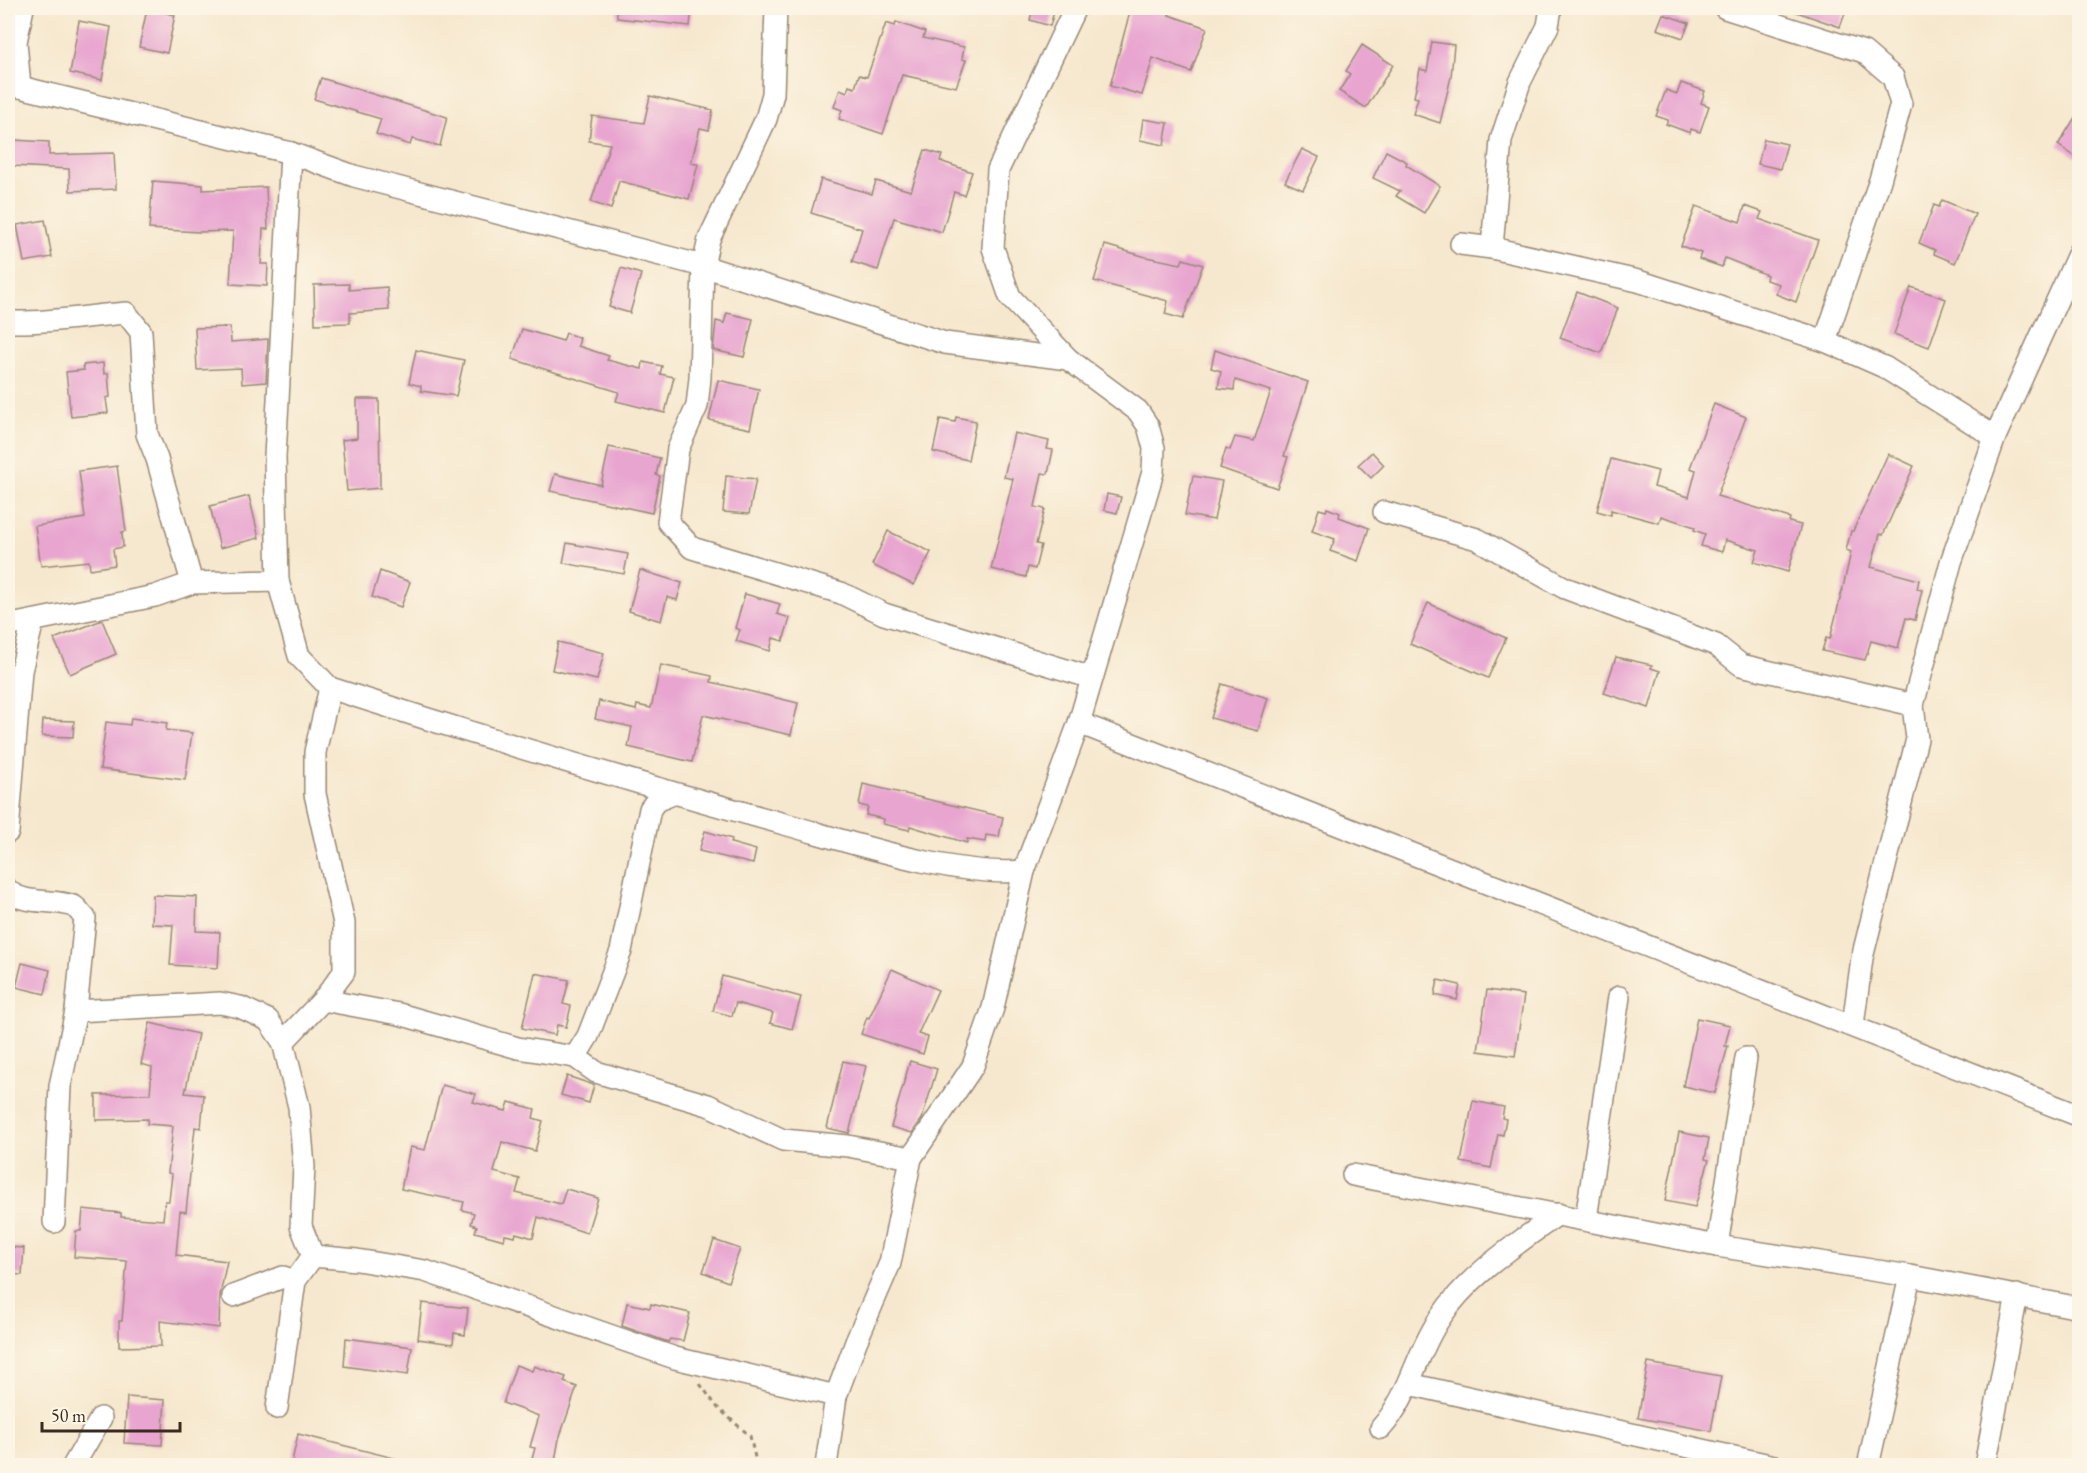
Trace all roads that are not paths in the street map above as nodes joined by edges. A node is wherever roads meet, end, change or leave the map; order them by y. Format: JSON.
{"nodes":[{"id":1,"x":23,"y":8,"type":"edge"},
{"id":2,"x":776,"y":8,"type":"edge"},
{"id":3,"x":1075,"y":8,"type":"edge"},
{"id":4,"x":1551,"y":8,"type":"edge"},
{"id":5,"x":1725,"y":8,"type":"edge"},
{"id":6,"x":14,"y":86,"type":"edge"},
{"id":7,"x":291,"y":153,"type":"junction"},
{"id":8,"x":1461,"y":244,"type":"dead end"},
{"id":9,"x":1492,"y":248,"type":"junction"},
{"id":10,"x":2079,"y":250,"type":"edge"},
{"id":11,"x":703,"y":266,"type":"junction"},
{"id":12,"x":8,"y":319,"type":"edge"},
{"id":13,"x":1825,"y":341,"type":"junction"},
{"id":14,"x":1068,"y":359,"type":"junction"},
{"id":15,"x":1995,"y":437,"type":"junction"},
{"id":16,"x":1384,"y":512,"type":"dead end"},
{"id":17,"x":278,"y":581,"type":"junction"},
{"id":18,"x":192,"y":584,"type":"junction"},
{"id":19,"x":33,"y":621,"type":"junction"},
{"id":20,"x":8,"y":623,"type":"edge"},
{"id":21,"x":1092,"y":678,"type":"junction"},
{"id":22,"x":330,"y":688,"type":"junction"},
{"id":23,"x":1913,"y":705,"type":"junction"},
{"id":24,"x":1079,"y":723,"type":"junction"},
{"id":25,"x":674,"y":794,"type":"junction"},
{"id":26,"x":8,"y":832,"type":"edge"},
{"id":27,"x":1024,"y":871,"type":"junction"},
{"id":28,"x":9,"y":894,"type":"edge"},
{"id":29,"x":1619,"y":997,"type":"dead end"},
{"id":30,"x":323,"y":1000,"type":"junction"},
{"id":31,"x":76,"y":1011,"type":"junction"},
{"id":32,"x":1853,"y":1025,"type":"junction"},
{"id":33,"x":283,"y":1042,"type":"junction"},
{"id":34,"x":575,"y":1057,"type":"junction"},
{"id":35,"x":1746,"y":1058,"type":"dead end"},
{"id":36,"x":2079,"y":1116,"type":"edge"},
{"id":37,"x":911,"y":1158,"type":"junction"},
{"id":38,"x":1353,"y":1175,"type":"dead end"},
{"id":39,"x":1558,"y":1214,"type":"junction"},
{"id":40,"x":1586,"y":1219,"type":"junction"},
{"id":41,"x":54,"y":1222,"type":"dead end"},
{"id":42,"x":1717,"y":1246,"type":"junction"},
{"id":43,"x":313,"y":1256,"type":"junction"},
{"id":44,"x":1910,"y":1276,"type":"junction"},
{"id":45,"x":296,"y":1281,"type":"junction"},
{"id":46,"x":2017,"y":1295,"type":"junction"},
{"id":47,"x":233,"y":1296,"type":"dead end"},
{"id":48,"x":2079,"y":1308,"type":"edge"},
{"id":49,"x":1409,"y":1384,"type":"junction"},
{"id":50,"x":836,"y":1396,"type":"junction"},
{"id":51,"x":277,"y":1408,"type":"dead end"},
{"id":52,"x":101,"y":1418,"type":"dead end"},
{"id":53,"x":1381,"y":1428,"type":"dead end"},
{"id":54,"x":73,"y":1466,"type":"edge"},
{"id":55,"x":826,"y":1466,"type":"edge"},
{"id":56,"x":1774,"y":1466,"type":"edge"},
{"id":57,"x":1868,"y":1466,"type":"edge"},
{"id":58,"x":1985,"y":1466,"type":"edge"}],
"edges":[{"from":1,"to":6,"type":"street"},
{"from":2,"to":11,"type":"street"},
{"from":3,"to":14,"type":"street"},
{"from":4,"to":9,"type":"street"},
{"from":5,"to":13,"type":"street"},
{"from":6,"to":7,"type":"street"},
{"from":7,"to":11,"type":"street"},
{"from":7,"to":17,"type":"street"},
{"from":8,"to":9,"type":"street"},
{"from":9,"to":13,"type":"street"},
{"from":10,"to":15,"type":"street"},
{"from":11,"to":14,"type":"street"},
{"from":11,"to":21,"type":"street"},
{"from":12,"to":18,"type":"street"},
{"from":13,"to":15,"type":"street"},
{"from":14,"to":21,"type":"street"},
{"from":15,"to":23,"type":"street"},
{"from":16,"to":23,"type":"street"},
{"from":17,"to":18,"type":"street"},
{"from":17,"to":22,"type":"street"},
{"from":18,"to":19,"type":"street"},
{"from":19,"to":20,"type":"street"},
{"from":19,"to":26,"type":"street"},
{"from":21,"to":24,"type":"street"},
{"from":22,"to":25,"type":"street"},
{"from":22,"to":30,"type":"street"},
{"from":23,"to":32,"type":"street"},
{"from":24,"to":27,"type":"street"},
{"from":24,"to":32,"type":"street"},
{"from":25,"to":27,"type":"street"},
{"from":25,"to":34,"type":"street"},
{"from":27,"to":37,"type":"street"},
{"from":28,"to":31,"type":"street"},
{"from":29,"to":40,"type":"street"},
{"from":30,"to":33,"type":"street"},
{"from":30,"to":34,"type":"street"},
{"from":31,"to":33,"type":"street"},
{"from":31,"to":41,"type":"street"},
{"from":32,"to":36,"type":"street"},
{"from":33,"to":43,"type":"street"},
{"from":34,"to":37,"type":"street"},
{"from":35,"to":42,"type":"street"},
{"from":37,"to":50,"type":"street"},
{"from":38,"to":39,"type":"street"},
{"from":39,"to":40,"type":"street"},
{"from":39,"to":49,"type":"street"},
{"from":40,"to":42,"type":"street"},
{"from":42,"to":44,"type":"street"},
{"from":43,"to":45,"type":"street"},
{"from":43,"to":50,"type":"street"},
{"from":44,"to":46,"type":"street"},
{"from":44,"to":57,"type":"street"},
{"from":45,"to":47,"type":"street"},
{"from":45,"to":51,"type":"street"},
{"from":46,"to":48,"type":"street"},
{"from":46,"to":58,"type":"street"},
{"from":49,"to":53,"type":"street"},
{"from":49,"to":56,"type":"street"},
{"from":50,"to":55,"type":"street"},
{"from":52,"to":54,"type":"street"}]}
